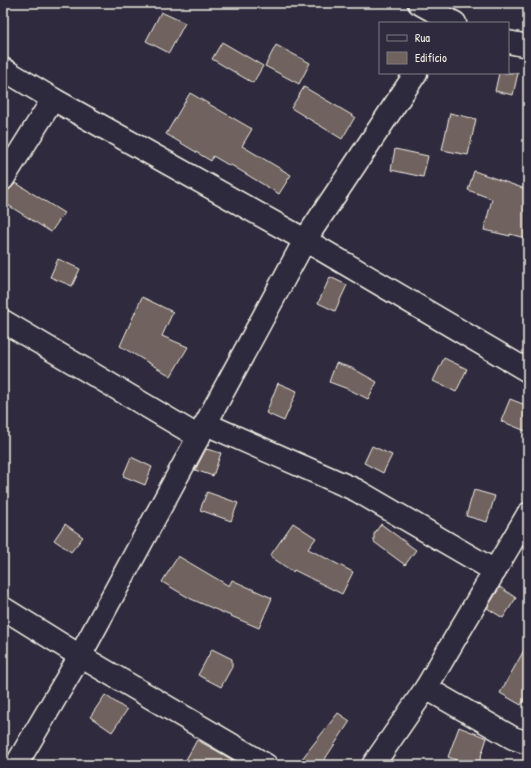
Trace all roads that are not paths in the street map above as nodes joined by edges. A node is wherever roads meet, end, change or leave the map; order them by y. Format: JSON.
{"nodes":[{"id":1,"x":419,"y":3,"type":"edge"},
{"id":2,"x":451,"y":17,"type":"edge"},
{"id":3,"x":509,"y":42,"type":"edge"},
{"id":4,"x":528,"y":46,"type":"edge"},
{"id":5,"x":3,"y":68,"type":"edge"},
{"id":6,"x":415,"y":74,"type":"edge"},
{"id":7,"x":53,"y":99,"type":"junction"},
{"id":8,"x":3,"y":179,"type":"edge"},
{"id":9,"x":305,"y":240,"type":"junction"},
{"id":10,"x":3,"y":321,"type":"edge"},
{"id":11,"x":528,"y":371,"type":"edge"},
{"id":12,"x":203,"y":430,"type":"junction"},
{"id":13,"x":528,"y":514,"type":"edge"},
{"id":14,"x":495,"y":571,"type":"junction"},
{"id":15,"x":3,"y":608,"type":"edge"},
{"id":16,"x":80,"y":656,"type":"junction"},
{"id":17,"x":426,"y":688,"type":"junction"},
{"id":18,"x":528,"y":743,"type":"edge"},
{"id":19,"x":16,"y":765,"type":"edge"},
{"id":20,"x":266,"y":765,"type":"edge"},
{"id":21,"x":373,"y":765,"type":"edge"}],
"edges":[{"from":1,"to":2,"type":"street"},
{"from":3,"to":4,"type":"street"},
{"from":5,"to":7,"type":"street"},
{"from":6,"to":9,"type":"street"},
{"from":7,"to":8,"type":"street"},
{"from":7,"to":9,"type":"street"},
{"from":9,"to":11,"type":"street"},
{"from":9,"to":12,"type":"street"},
{"from":10,"to":12,"type":"street"},
{"from":12,"to":14,"type":"street"},
{"from":12,"to":16,"type":"street"},
{"from":13,"to":14,"type":"street"},
{"from":14,"to":17,"type":"street"},
{"from":15,"to":16,"type":"street"},
{"from":16,"to":19,"type":"street"},
{"from":16,"to":20,"type":"street"},
{"from":17,"to":18,"type":"street"},
{"from":17,"to":21,"type":"street"}]}
